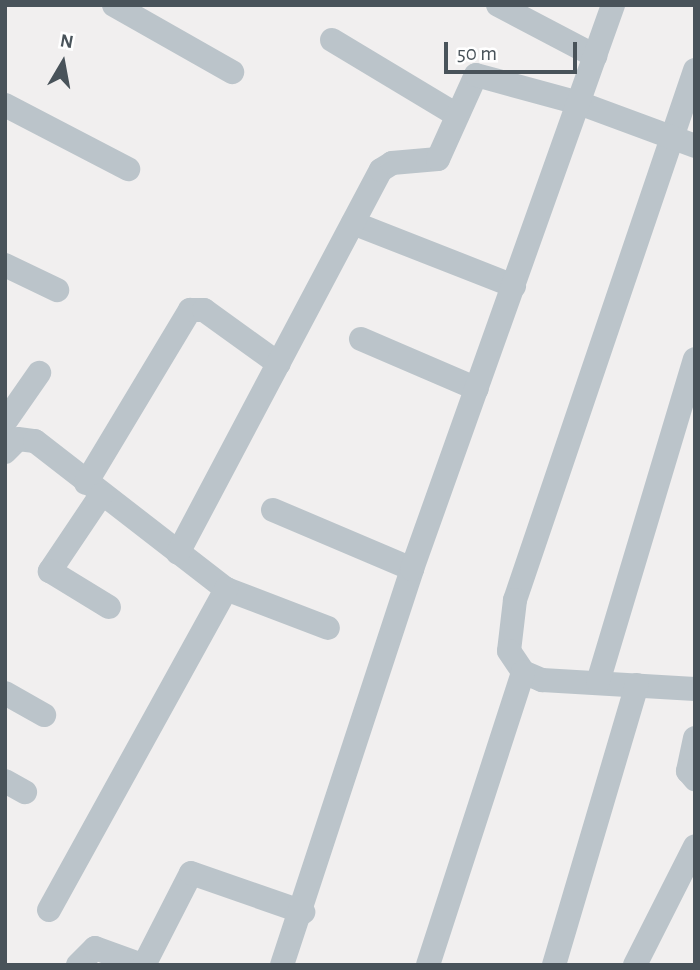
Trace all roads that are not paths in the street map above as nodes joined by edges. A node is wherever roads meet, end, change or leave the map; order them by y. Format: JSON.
{"nodes":[{"id":1,"x":114,"y":5,"type":"edge"},
{"id":2,"x":613,"y":5,"type":"edge"},
{"id":3,"x":504,"y":7,"type":"edge"},
{"id":4,"x":332,"y":40,"type":"dead end"},
{"id":5,"x":595,"y":57,"type":"junction"},
{"id":6,"x":695,"y":70,"type":"edge"},
{"id":7,"x":232,"y":72,"type":"dead end"},
{"id":8,"x":579,"y":103,"type":"junction"},
{"id":9,"x":5,"y":105,"type":"edge"},
{"id":10,"x":457,"y":115,"type":"junction"},
{"id":11,"x":670,"y":136,"type":"junction"},
{"id":12,"x":695,"y":146,"type":"edge"},
{"id":13,"x":128,"y":169,"type":"dead end"},
{"id":14,"x":353,"y":222,"type":"junction"},
{"id":15,"x":5,"y":265,"type":"edge"},
{"id":16,"x":514,"y":286,"type":"junction"},
{"id":17,"x":57,"y":290,"type":"dead end"},
{"id":18,"x":361,"y":339,"type":"dead end"},
{"id":19,"x":695,"y":359,"type":"edge"},
{"id":20,"x":279,"y":364,"type":"junction"},
{"id":21,"x":39,"y":373,"type":"dead end"},
{"id":22,"x":477,"y":389,"type":"junction"},
{"id":23,"x":5,"y":422,"type":"edge"},
{"id":24,"x":5,"y":452,"type":"edge"},
{"id":25,"x":94,"y":489,"type":"junction"},
{"id":26,"x":273,"y":510,"type":"dead end"},
{"id":27,"x":178,"y":553,"type":"junction"},
{"id":28,"x":412,"y":569,"type":"junction"},
{"id":29,"x":226,"y":589,"type":"junction"},
{"id":30,"x":108,"y":607,"type":"dead end"},
{"id":31,"x":328,"y":628,"type":"dead end"},
{"id":32,"x":523,"y":671,"type":"junction"},
{"id":33,"x":598,"y":682,"type":"junction"},
{"id":34,"x":637,"y":685,"type":"junction"},
{"id":35,"x":695,"y":689,"type":"edge"},
{"id":36,"x":5,"y":693,"type":"edge"},
{"id":37,"x":44,"y":715,"type":"dead end"},
{"id":38,"x":695,"y":738,"type":"edge"},
{"id":39,"x":695,"y":779,"type":"edge"},
{"id":40,"x":695,"y":846,"type":"edge"},
{"id":41,"x":49,"y":910,"type":"dead end"},
{"id":42,"x":303,"y":912,"type":"junction"},
{"id":43,"x":78,"y":965,"type":"edge"},
{"id":44,"x":143,"y":965,"type":"edge"},
{"id":45,"x":282,"y":965,"type":"edge"},
{"id":46,"x":428,"y":965,"type":"edge"},
{"id":47,"x":554,"y":965,"type":"edge"},
{"id":48,"x":635,"y":965,"type":"edge"}],
"edges":[{"from":1,"to":7,"type":"street"},
{"from":2,"to":5,"type":"street"},
{"from":3,"to":5,"type":"street"},
{"from":4,"to":10,"type":"street"},
{"from":5,"to":8,"type":"street"},
{"from":6,"to":11,"type":"street"},
{"from":8,"to":10,"type":"street"},
{"from":8,"to":11,"type":"street"},
{"from":8,"to":16,"type":"street"},
{"from":9,"to":13,"type":"street"},
{"from":10,"to":14,"type":"street"},
{"from":11,"to":12,"type":"street"},
{"from":11,"to":32,"type":"street"},
{"from":14,"to":16,"type":"street"},
{"from":14,"to":20,"type":"street"},
{"from":15,"to":17,"type":"street"},
{"from":16,"to":22,"type":"street"},
{"from":18,"to":22,"type":"street"},
{"from":19,"to":33,"type":"street"},
{"from":20,"to":25,"type":"street"},
{"from":20,"to":27,"type":"street"},
{"from":21,"to":23,"type":"street"},
{"from":22,"to":28,"type":"street"},
{"from":24,"to":25,"type":"street"},
{"from":25,"to":27,"type":"street"},
{"from":25,"to":30,"type":"street"},
{"from":26,"to":28,"type":"street"},
{"from":27,"to":29,"type":"street"},
{"from":28,"to":42,"type":"street"},
{"from":29,"to":31,"type":"street"},
{"from":29,"to":41,"type":"street"},
{"from":32,"to":33,"type":"street"},
{"from":32,"to":46,"type":"street"},
{"from":33,"to":34,"type":"street"},
{"from":34,"to":35,"type":"street"},
{"from":34,"to":47,"type":"street"},
{"from":36,"to":37,"type":"street"},
{"from":38,"to":39,"type":"street"},
{"from":40,"to":48,"type":"street"},
{"from":42,"to":44,"type":"street"},
{"from":42,"to":45,"type":"street"},
{"from":43,"to":44,"type":"street"}]}
